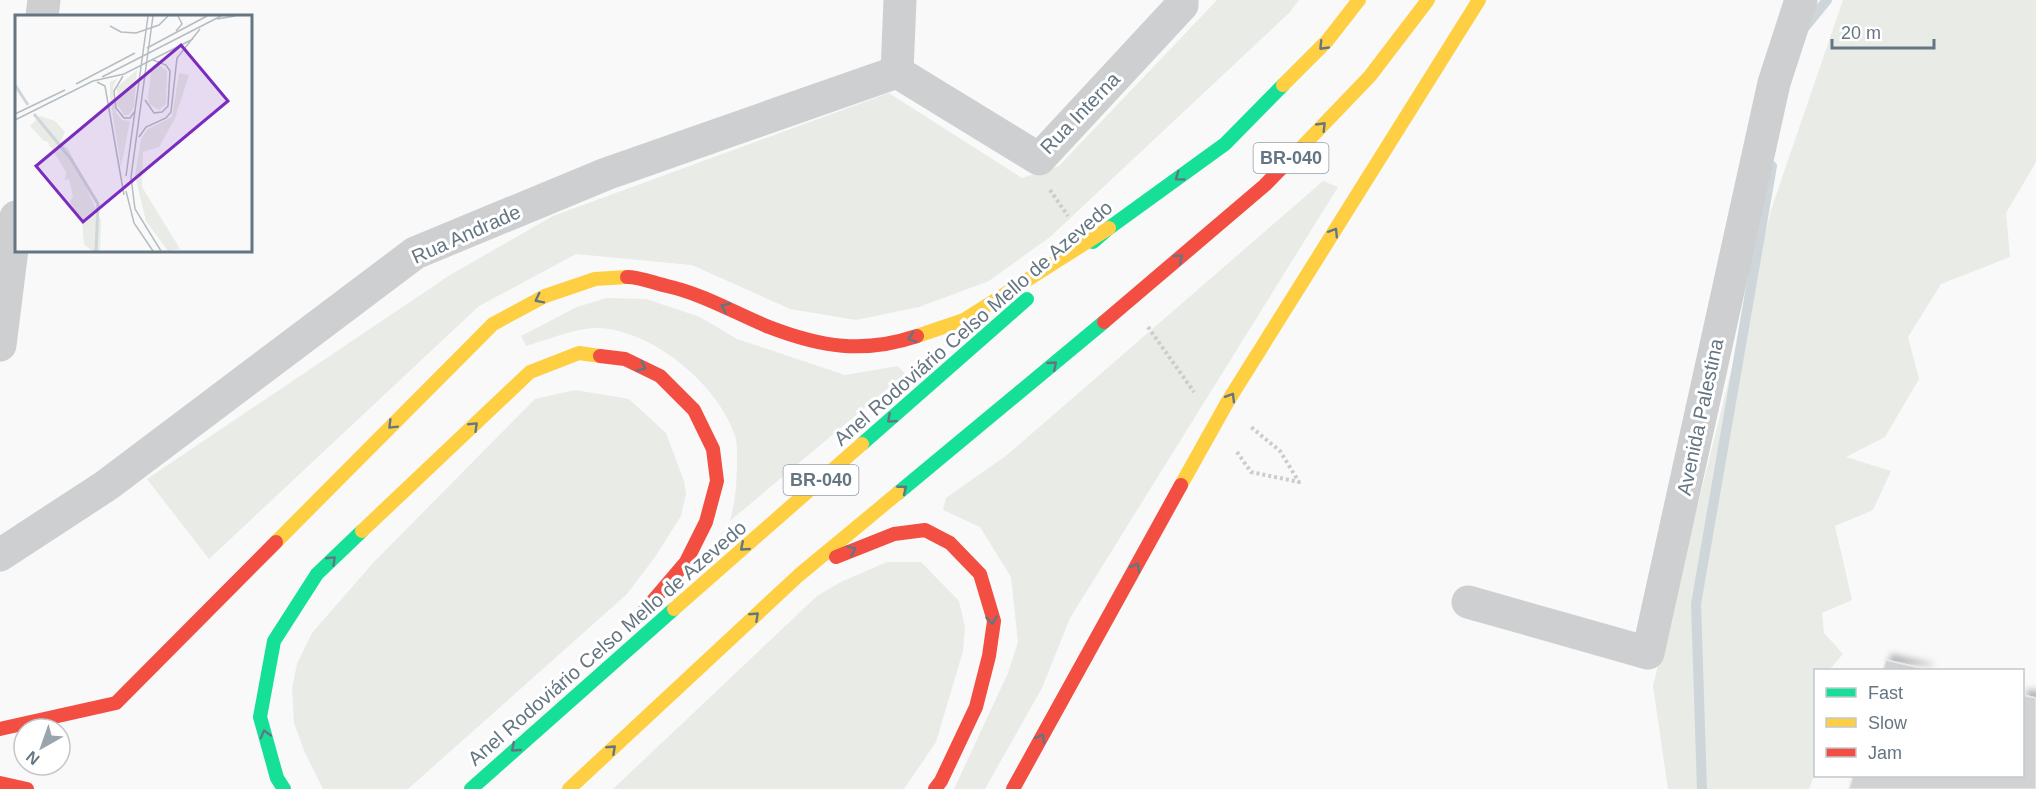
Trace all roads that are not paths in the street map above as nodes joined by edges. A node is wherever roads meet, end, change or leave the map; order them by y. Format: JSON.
{"nodes":[{"id":1,"x":44,"y":0,"type":"edge"},
{"id":2,"x":900,"y":0,"type":"edge"},
{"id":3,"x":1359,"y":0,"type":"edge"},
{"id":4,"x":1428,"y":0,"type":"edge"},
{"id":5,"x":1479,"y":0,"type":"edge"},
{"id":6,"x":1801,"y":0,"type":"edge"},
{"id":7,"x":1183,"y":2,"type":"edge"},
{"id":8,"x":42,"y":15,"type":"edge"},
{"id":9,"x":897,"y":72,"type":"junction"},
{"id":10,"x":15,"y":225,"type":"edge"},
{"id":11,"x":1109,"y":228,"type":"junction"},
{"id":12,"x":0,"y":345,"type":"edge"},
{"id":13,"x":0,"y":555,"type":"edge"},
{"id":14,"x":799,"y":575,"type":"junction"},
{"id":15,"x":1468,"y":602,"type":"dead end"},
{"id":16,"x":631,"y":626,"type":"dead end"},
{"id":17,"x":615,"y":644,"type":"dead end"},
{"id":18,"x":0,"y":729,"type":"edge"},
{"id":19,"x":534,"y":731,"type":"junction"},
{"id":20,"x":0,"y":783,"type":"edge"},
{"id":21,"x":27,"y":789,"type":"edge"},
{"id":22,"x":284,"y":789,"type":"edge"},
{"id":23,"x":471,"y":789,"type":"edge"},
{"id":24,"x":569,"y":789,"type":"edge"},
{"id":25,"x":935,"y":789,"type":"edge"},
{"id":26,"x":1013,"y":789,"type":"edge"}],
"edges":[{"from":1,"to":8,"type":"street"},
{"from":2,"to":9,"type":"street"},
{"from":3,"to":11,"type":"highway","name":"Anel Rodoviário Celso Mello de Azevedo","number":"BR-040","one_way":true},
{"from":14,"to":4,"type":"highway","number":"BR-040","one_way":true},
{"from":26,"to":5,"type":"highway","one_way":true},
{"from":6,"to":15,"type":"street","name":"Avenida Palestina"},
{"from":7,"to":9,"type":"street","name":"Rua Interna"},
{"from":9,"to":13,"type":"street","name":"Rua Andrade"},
{"from":10,"to":12,"type":"street"},
{"from":11,"to":18,"type":"highway","one_way":true},
{"from":11,"to":19,"type":"highway","name":"Anel Rodoviário Celso Mello de Azevedo","number":"BR-040","one_way":true},
{"from":24,"to":14,"type":"highway","number":"BR-040","one_way":true},
{"from":14,"to":25,"type":"highway","one_way":true},
{"from":22,"to":16,"type":"highway","one_way":true},
{"from":17,"to":19,"type":"highway"},
{"from":19,"to":23,"type":"highway","name":"Anel Rodoviário Celso Mello de Azevedo","number":"BR-040","one_way":true},
{"from":20,"to":21,"type":"highway"}]}
